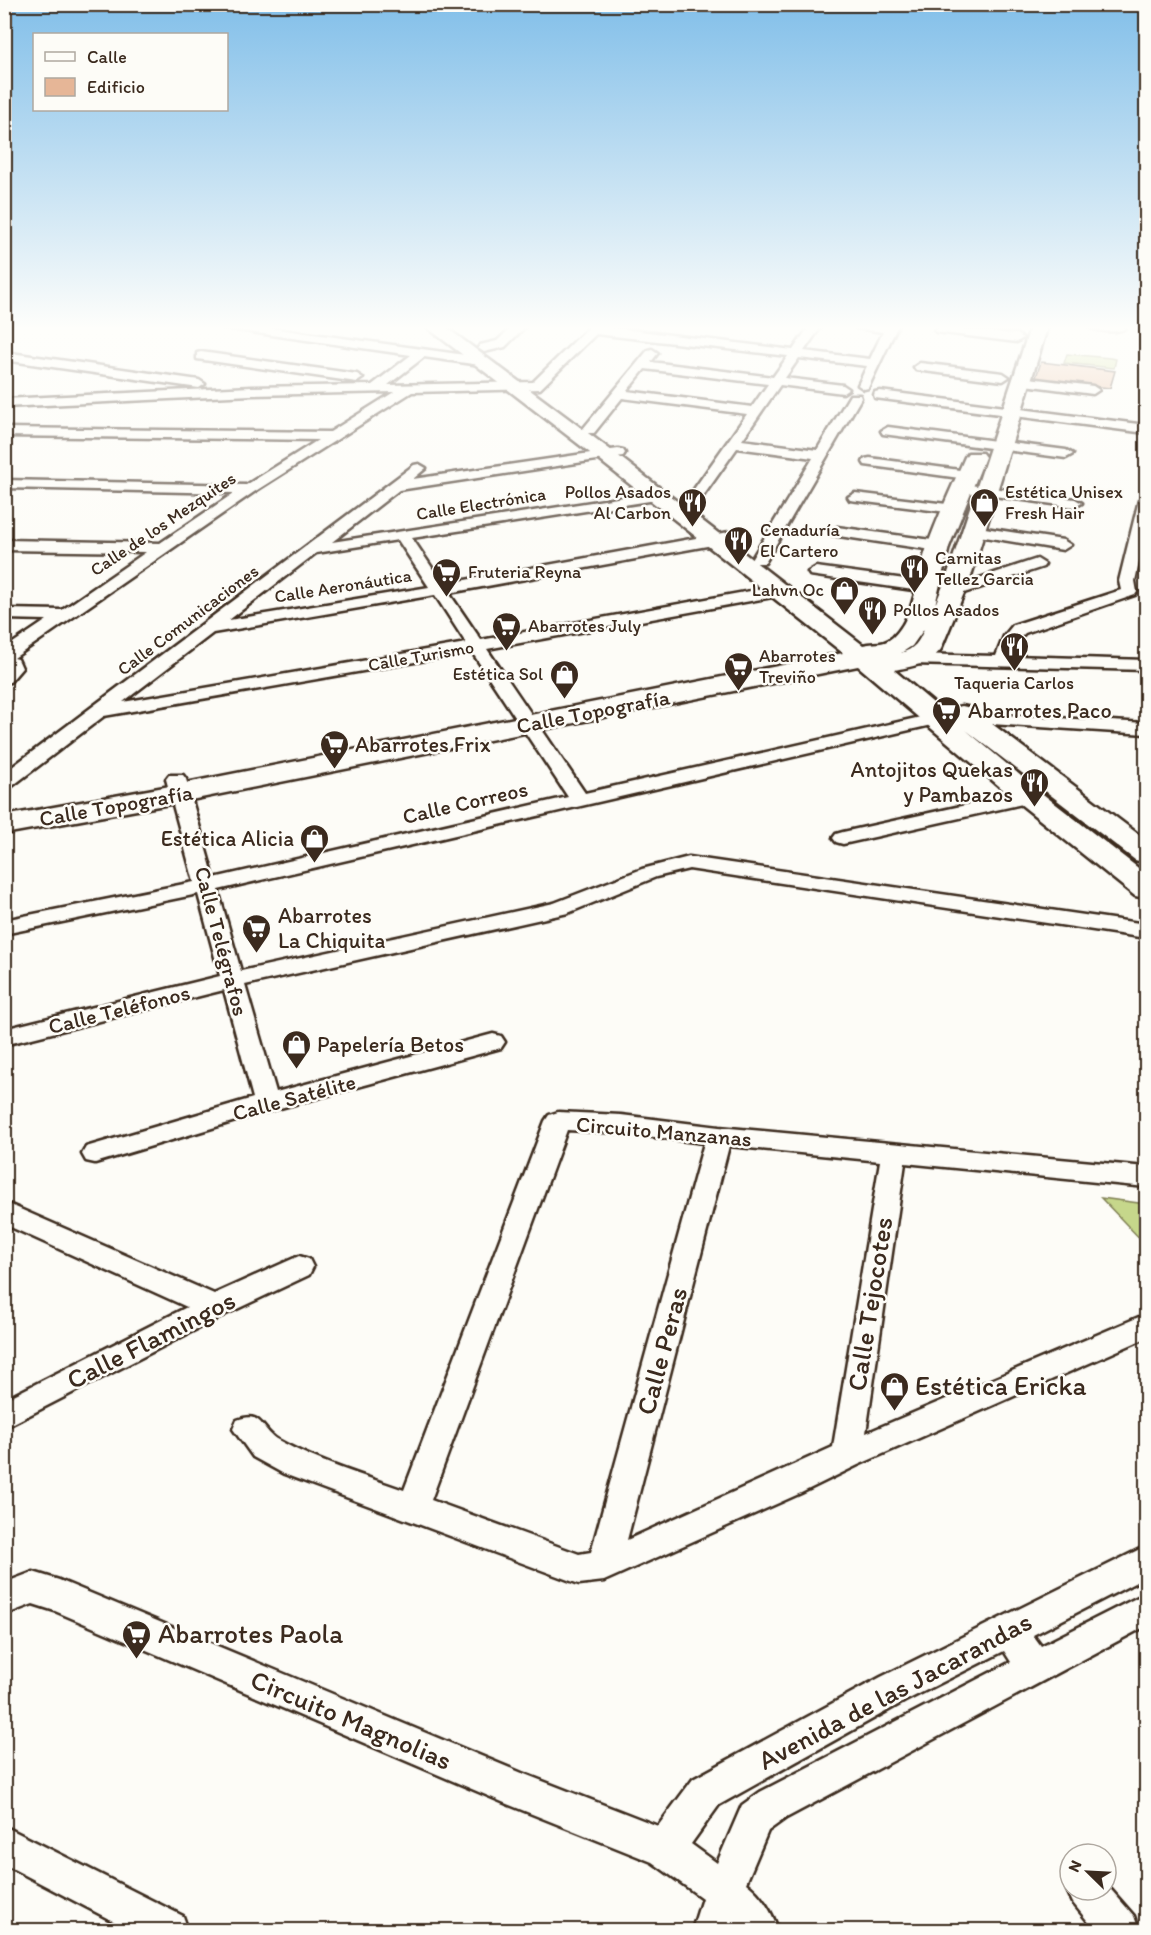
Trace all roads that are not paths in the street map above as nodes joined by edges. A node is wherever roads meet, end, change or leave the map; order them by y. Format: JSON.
{"nodes":[{"id":1,"x":365,"y":415,"type":"edge"},
{"id":2,"x":554,"y":415,"type":"edge"},
{"id":3,"x":571,"y":415,"type":"edge"},
{"id":4,"x":601,"y":415,"type":"edge"},
{"id":5,"x":753,"y":415,"type":"edge"},
{"id":6,"x":846,"y":415,"type":"edge"},
{"id":7,"x":1000,"y":415,"type":"edge"},
{"id":8,"x":1042,"y":415,"type":"edge"},
{"id":9,"x":1146,"y":429,"type":"edge"},
{"id":10,"x":589,"y":430,"type":"junction"},
{"id":11,"x":888,"y":431,"type":"dead end"},
{"id":12,"x":4,"y":432,"type":"edge"},
{"id":13,"x":332,"y":436,"type":"junction"},
{"id":14,"x":732,"y":443,"type":"junction"},
{"id":15,"x":990,"y":444,"type":"junction"},
{"id":16,"x":611,"y":454,"type":"junction"},
{"id":17,"x":1066,"y":454,"type":"dead end"},
{"id":18,"x":824,"y":455,"type":"junction"},
{"id":19,"x":870,"y":462,"type":"dead end"},
{"id":20,"x":419,"y":468,"type":"dead end"},
{"id":21,"x":965,"y":482,"type":"junction"},
{"id":22,"x":4,"y":484,"type":"edge"},
{"id":23,"x":395,"y":487,"type":"junction"},
{"id":24,"x":249,"y":489,"type":"junction"},
{"id":25,"x":985,"y":491,"type":"junction"},
{"id":26,"x":656,"y":496,"type":"junction"},
{"id":27,"x":855,"y":497,"type":"dead end"},
{"id":28,"x":1146,"y":502,"type":"edge"},
{"id":29,"x":1075,"y":503,"type":"dead end"},
{"id":30,"x":689,"y":506,"type":"junction"},
{"id":31,"x":955,"y":509,"type":"junction"},
{"id":32,"x":972,"y":531,"type":"junction"},
{"id":33,"x":837,"y":532,"type":"dead end"},
{"id":34,"x":404,"y":536,"type":"junction"},
{"id":35,"x":721,"y":539,"type":"junction"},
{"id":36,"x":4,"y":545,"type":"edge"},
{"id":37,"x":1063,"y":545,"type":"dead end"},
{"id":38,"x":939,"y":546,"type":"junction"},
{"id":39,"x":165,"y":548,"type":"junction"},
{"id":40,"x":312,"y":550,"type":"junction"},
{"id":41,"x":759,"y":560,"type":"junction"},
{"id":42,"x":1037,"y":564,"type":"dead end"},
{"id":43,"x":816,"y":572,"type":"dead end"},
{"id":44,"x":929,"y":579,"type":"junction"},
{"id":45,"x":956,"y":584,"type":"junction"},
{"id":46,"x":438,"y":591,"type":"junction"},
{"id":47,"x":778,"y":591,"type":"junction"},
{"id":48,"x":4,"y":614,"type":"edge"},
{"id":49,"x":62,"y":615,"type":"junction"},
{"id":50,"x":211,"y":628,"type":"junction"},
{"id":51,"x":477,"y":646,"type":"junction"},
{"id":52,"x":879,"y":656,"type":"junction"},
{"id":53,"x":1003,"y":660,"type":"junction"},
{"id":54,"x":1146,"y":665,"type":"edge"},
{"id":55,"x":6,"y":667,"type":"edge"},
{"id":56,"x":99,"y":711,"type":"junction"},
{"id":57,"x":525,"y":718,"type":"junction"},
{"id":58,"x":967,"y":718,"type":"junction"},
{"id":59,"x":934,"y":719,"type":"junction"},
{"id":60,"x":1146,"y":729,"type":"edge"},
{"id":61,"x":4,"y":783,"type":"edge"},
{"id":62,"x":178,"y":786,"type":"junction"},
{"id":63,"x":1029,"y":797,"type":"junction"},
{"id":64,"x":580,"y":800,"type":"junction"},
{"id":65,"x":4,"y":813,"type":"edge"},
{"id":66,"x":4,"y":825,"type":"edge"},
{"id":67,"x":843,"y":838,"type":"dead end"},
{"id":68,"x":1146,"y":854,"type":"edge"},
{"id":69,"x":207,"y":886,"type":"junction"},
{"id":70,"x":1146,"y":889,"type":"edge"},
{"id":71,"x":4,"y":927,"type":"edge"},
{"id":72,"x":1146,"y":931,"type":"edge"},
{"id":73,"x":232,"y":980,"type":"junction"},
{"id":74,"x":4,"y":1037,"type":"edge"},
{"id":75,"x":493,"y":1042,"type":"dead end"},
{"id":76,"x":267,"y":1103,"type":"junction"},
{"id":77,"x":719,"y":1136,"type":"junction"},
{"id":78,"x":894,"y":1152,"type":"junction"},
{"id":79,"x":95,"y":1154,"type":"dead end"},
{"id":80,"x":1146,"y":1177,"type":"edge"},
{"id":81,"x":4,"y":1212,"type":"edge"},
{"id":82,"x":298,"y":1267,"type":"dead end"},
{"id":83,"x":214,"y":1306,"type":"junction"},
{"id":84,"x":1146,"y":1326,"type":"edge"},
{"id":85,"x":4,"y":1414,"type":"edge"},
{"id":86,"x":248,"y":1429,"type":"dead end"},
{"id":87,"x":847,"y":1455,"type":"junction"},
{"id":88,"x":412,"y":1509,"type":"junction"},
{"id":89,"x":1146,"y":1561,"type":"edge"},
{"id":90,"x":604,"y":1566,"type":"junction"},
{"id":91,"x":4,"y":1599,"type":"edge"},
{"id":92,"x":1146,"y":1608,"type":"edge"},
{"id":93,"x":1009,"y":1630,"type":"junction"},
{"id":94,"x":1035,"y":1666,"type":"junction"},
{"id":95,"x":4,"y":1844,"type":"edge"},
{"id":96,"x":664,"y":1848,"type":"junction"},
{"id":97,"x":724,"y":1891,"type":"junction"},
{"id":98,"x":1096,"y":1902,"type":"edge"},
{"id":99,"x":169,"y":1930,"type":"edge"},
{"id":100,"x":711,"y":1930,"type":"edge"},
{"id":101,"x":759,"y":1930,"type":"edge"},
{"id":102,"x":1120,"y":1930,"type":"edge"}],
"edges":[{"from":1,"to":13,"type":"street","name":"Calle de los Mezquites"},
{"from":2,"to":16,"type":"main road"},
{"from":3,"to":10,"type":"main road"},
{"from":4,"to":10,"type":"street"},
{"from":5,"to":14,"type":"street"},
{"from":6,"to":18,"type":"street"},
{"from":7,"to":15,"type":"main road"},
{"from":8,"to":9,"type":"street"},
{"from":10,"to":16,"type":"main road"},
{"from":11,"to":15,"type":"street"},
{"from":12,"to":13,"type":"street"},
{"from":13,"to":24,"type":"street","name":"Calle de los Mezquites"},
{"from":14,"to":18,"type":"street"},
{"from":14,"to":30,"type":"street"},
{"from":15,"to":17,"type":"street"},
{"from":15,"to":21,"type":"main road","name":"Calle Topografía"},
{"from":15,"to":25,"type":"main road"},
{"from":16,"to":23,"type":"street"},
{"from":16,"to":26,"type":"main road"},
{"from":16,"to":30,"type":"main road"},
{"from":18,"to":41,"type":"street"},
{"from":19,"to":21,"type":"street"},
{"from":20,"to":23,"type":"street","name":"Calle Comunicaciones"},
{"from":21,"to":25,"type":"street"},
{"from":21,"to":31,"type":"main road","name":"Calle Topografía"},
{"from":22,"to":24,"type":"street"},
{"from":23,"to":40,"type":"street","name":"Calle Comunicaciones"},
{"from":24,"to":39,"type":"street","name":"Calle de los Mezquites"},
{"from":25,"to":29,"type":"street"},
{"from":25,"to":32,"type":"main road"},
{"from":26,"to":34,"type":"street","name":"Calle Electrónica"},
{"from":26,"to":35,"type":"main road"},
{"from":27,"to":31,"type":"street"},
{"from":28,"to":53,"type":"street"},
{"from":30,"to":35,"type":"main road"},
{"from":31,"to":38,"type":"main road","name":"Calle Topografía"},
{"from":32,"to":37,"type":"street"},
{"from":32,"to":45,"type":"main road"},
{"from":33,"to":38,"type":"street"},
{"from":34,"to":40,"type":"street","name":"Calle Electrónica"},
{"from":34,"to":46,"type":"street"},
{"from":35,"to":41,"type":"main road"},
{"from":35,"to":46,"type":"street","name":"Calle Aeronáutica"},
{"from":35,"to":47,"type":"main road"},
{"from":36,"to":39,"type":"street"},
{"from":38,"to":44,"type":"main road","name":"Calle Topografía"},
{"from":39,"to":49,"type":"street","name":"Calle de los Mezquites"},
{"from":40,"to":50,"type":"street","name":"Calle Comunicaciones"},
{"from":41,"to":52,"type":"main road"},
{"from":42,"to":45,"type":"street"},
{"from":43,"to":44,"type":"street"},
{"from":44,"to":45,"type":"main road"},
{"from":44,"to":52,"type":"main road","name":"Calle Topografía"},
{"from":45,"to":52,"type":"main road"},
{"from":46,"to":50,"type":"street","name":"Calle Aeronáutica"},
{"from":46,"to":51,"type":"street"},
{"from":47,"to":51,"type":"street","name":"Calle Turismo"},
{"from":47,"to":52,"type":"main road"},
{"from":48,"to":49,"type":"street"},
{"from":49,"to":55,"type":"street","name":"Calle de los Mezquites"},
{"from":50,"to":56,"type":"street","name":"Calle Comunicaciones"},
{"from":51,"to":56,"type":"street","name":"Calle Turismo"},
{"from":51,"to":57,"type":"street"},
{"from":52,"to":53,"type":"street"},
{"from":52,"to":57,"type":"main road","name":"Calle Topografía"},
{"from":52,"to":58,"type":"main road"},
{"from":52,"to":59,"type":"main road"},
{"from":53,"to":54,"type":"street"},
{"from":56,"to":61,"type":"street","name":"Calle Comunicaciones"},
{"from":57,"to":62,"type":"main road","name":"Calle Topografía"},
{"from":57,"to":64,"type":"street"},
{"from":58,"to":60,"type":"street"},
{"from":58,"to":68,"type":"main road"},
{"from":59,"to":63,"type":"main road"},
{"from":59,"to":64,"type":"street","name":"Calle Correos"},
{"from":62,"to":65,"type":"main road","name":"Calle Topografía"},
{"from":62,"to":66,"type":"main road","name":"Calle Topografía"},
{"from":62,"to":69,"type":"street","name":"Calle Telégrafos"},
{"from":63,"to":67,"type":"street"},
{"from":63,"to":70,"type":"main road"},
{"from":64,"to":69,"type":"street","name":"Calle Correos"},
{"from":69,"to":71,"type":"street","name":"Calle Correos"},
{"from":69,"to":73,"type":"street","name":"Calle Telégrafos"},
{"from":72,"to":73,"type":"street","name":"Calle Teléfonos"},
{"from":73,"to":74,"type":"street","name":"Calle Teléfonos"},
{"from":73,"to":76,"type":"street","name":"Calle Telégrafos"},
{"from":75,"to":76,"type":"street","name":"Calle Satélite"},
{"from":76,"to":79,"type":"street","name":"Calle Satélite"},
{"from":77,"to":78,"type":"street","name":"Circuito Manzanas"},
{"from":77,"to":88,"type":"street","name":"Circuito Manzanas"},
{"from":77,"to":90,"type":"street","name":"Calle Peras"},
{"from":78,"to":80,"type":"street","name":"Circuito Manzanas"},
{"from":78,"to":87,"type":"street","name":"Calle Tejocotes"},
{"from":81,"to":83,"type":"street"},
{"from":82,"to":83,"type":"street","name":"Calle Flamingos"},
{"from":83,"to":85,"type":"street","name":"Calle Flamingos"},
{"from":84,"to":87,"type":"street"},
{"from":86,"to":88,"type":"street"},
{"from":87,"to":90,"type":"street"},
{"from":88,"to":90,"type":"street"},
{"from":89,"to":93,"type":"street","name":"Avenida de las Jacarandas"},
{"from":91,"to":96,"type":"street","name":"Circuito Magnolias"},
{"from":92,"to":94,"type":"street","name":"Avenida de las Jacarandas"},
{"from":93,"to":94,"type":"street"},
{"from":93,"to":96,"type":"street","name":"Avenida de las Jacarandas"},
{"from":94,"to":97,"type":"street","name":"Avenida de las Jacarandas"},
{"from":95,"to":99,"type":"street"},
{"from":96,"to":97,"type":"street","name":"Circuito Magnolias"},
{"from":97,"to":100,"type":"street"},
{"from":97,"to":101,"type":"street","name":"Circuito Magnolias"},
{"from":98,"to":102,"type":"street"}]}
